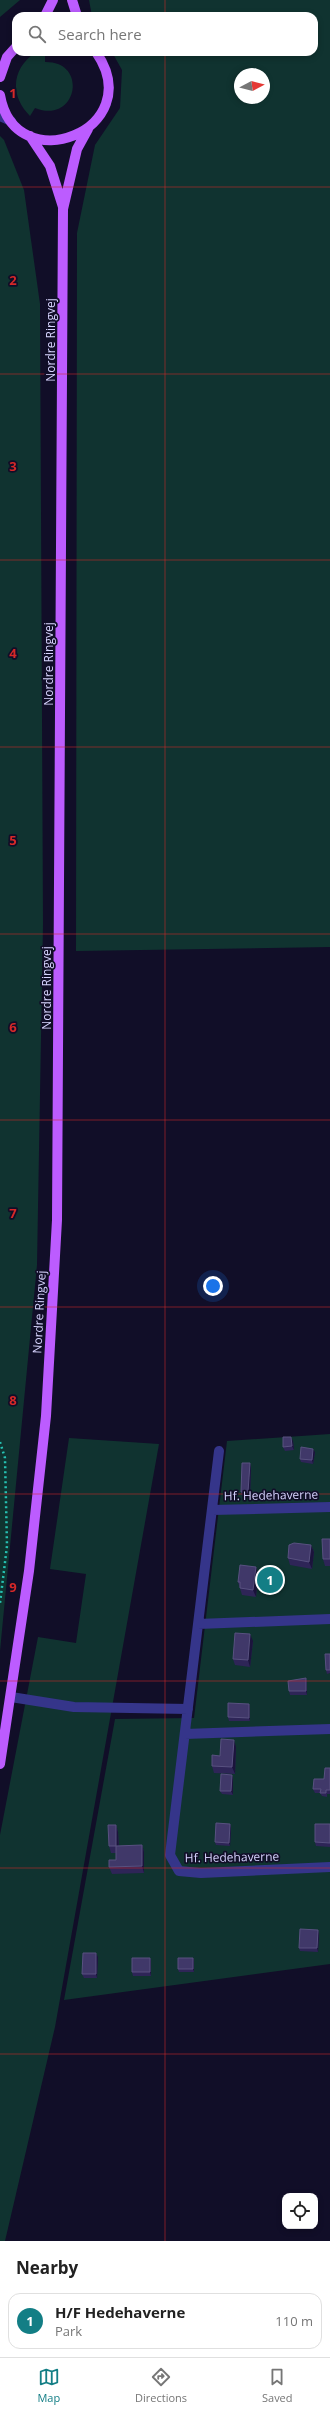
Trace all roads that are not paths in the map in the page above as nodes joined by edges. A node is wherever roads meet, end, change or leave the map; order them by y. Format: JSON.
{"nodes":[{"id":1,"x":53,"y":0,"type":"edge"},
{"id":2,"x":72,"y":0,"type":"edge"},
{"id":3,"x":48,"y":12,"type":"edge"},
{"id":4,"x":76,"y":12,"type":"edge"},
{"id":5,"x":12,"y":54,"type":"edge"},
{"id":6,"x":99,"y":56,"type":"edge"},
{"id":7,"x":1,"y":72,"type":"edge"},
{"id":8,"x":0,"y":95,"type":"edge"},
{"id":9,"x":0,"y":116,"type":"edge"},
{"id":10,"x":11,"y":121,"type":"junction"},
{"id":11,"x":88,"y":129,"type":"junction"},
{"id":12,"x":30,"y":136,"type":"junction"},
{"id":13,"x":63,"y":209,"type":"junction"},
{"id":14,"x":219,"y":1451,"type":"dead end"},
{"id":15,"x":330,"y":1507,"type":"edge"},
{"id":16,"x":212,"y":1510,"type":"junction"},
{"id":17,"x":330,"y":1618,"type":"edge"},
{"id":18,"x":198,"y":1624,"type":"junction"},
{"id":19,"x":11,"y":1697,"type":"junction"},
{"id":20,"x":188,"y":1709,"type":"junction"},
{"id":21,"x":330,"y":1728,"type":"edge"},
{"id":22,"x":185,"y":1734,"type":"junction"},
{"id":23,"x":0,"y":1764,"type":"edge"},
{"id":24,"x":330,"y":1867,"type":"edge"}],
"edges":[{"from":1,"to":3,"type":"main road"},
{"from":2,"to":4,"type":"main road"},
{"from":5,"to":7,"type":"main road"},
{"from":6,"to":11,"type":"main road"},
{"from":8,"to":10,"type":"main road"},
{"from":9,"to":10,"type":"street"},
{"from":10,"to":12,"type":"main road"},
{"from":11,"to":12,"type":"main road"},
{"from":11,"to":13,"type":"main road","name":"Nordre Ringvej"},
{"from":12,"to":13,"type":"main road","name":"Nordre Ringvej"},
{"from":13,"to":19,"type":"main road","name":"Nordre Ringvej"},
{"from":14,"to":16,"type":"street","name":"Hf. Hedehaverne"},
{"from":15,"to":16,"type":"street","name":"Hf. Hedehaverne"},
{"from":16,"to":18,"type":"street","name":"Hf. Hedehaverne"},
{"from":17,"to":18,"type":"street"},
{"from":18,"to":20,"type":"street","name":"Hf. Hedehaverne"},
{"from":19,"to":20,"type":"street"},
{"from":19,"to":23,"type":"main road","name":"Nordre Ringvej"},
{"from":20,"to":22,"type":"street","name":"Hf. Hedehaverne"},
{"from":21,"to":22,"type":"street"},
{"from":22,"to":24,"type":"street","name":"Hf. Hedehaverne"}]}
